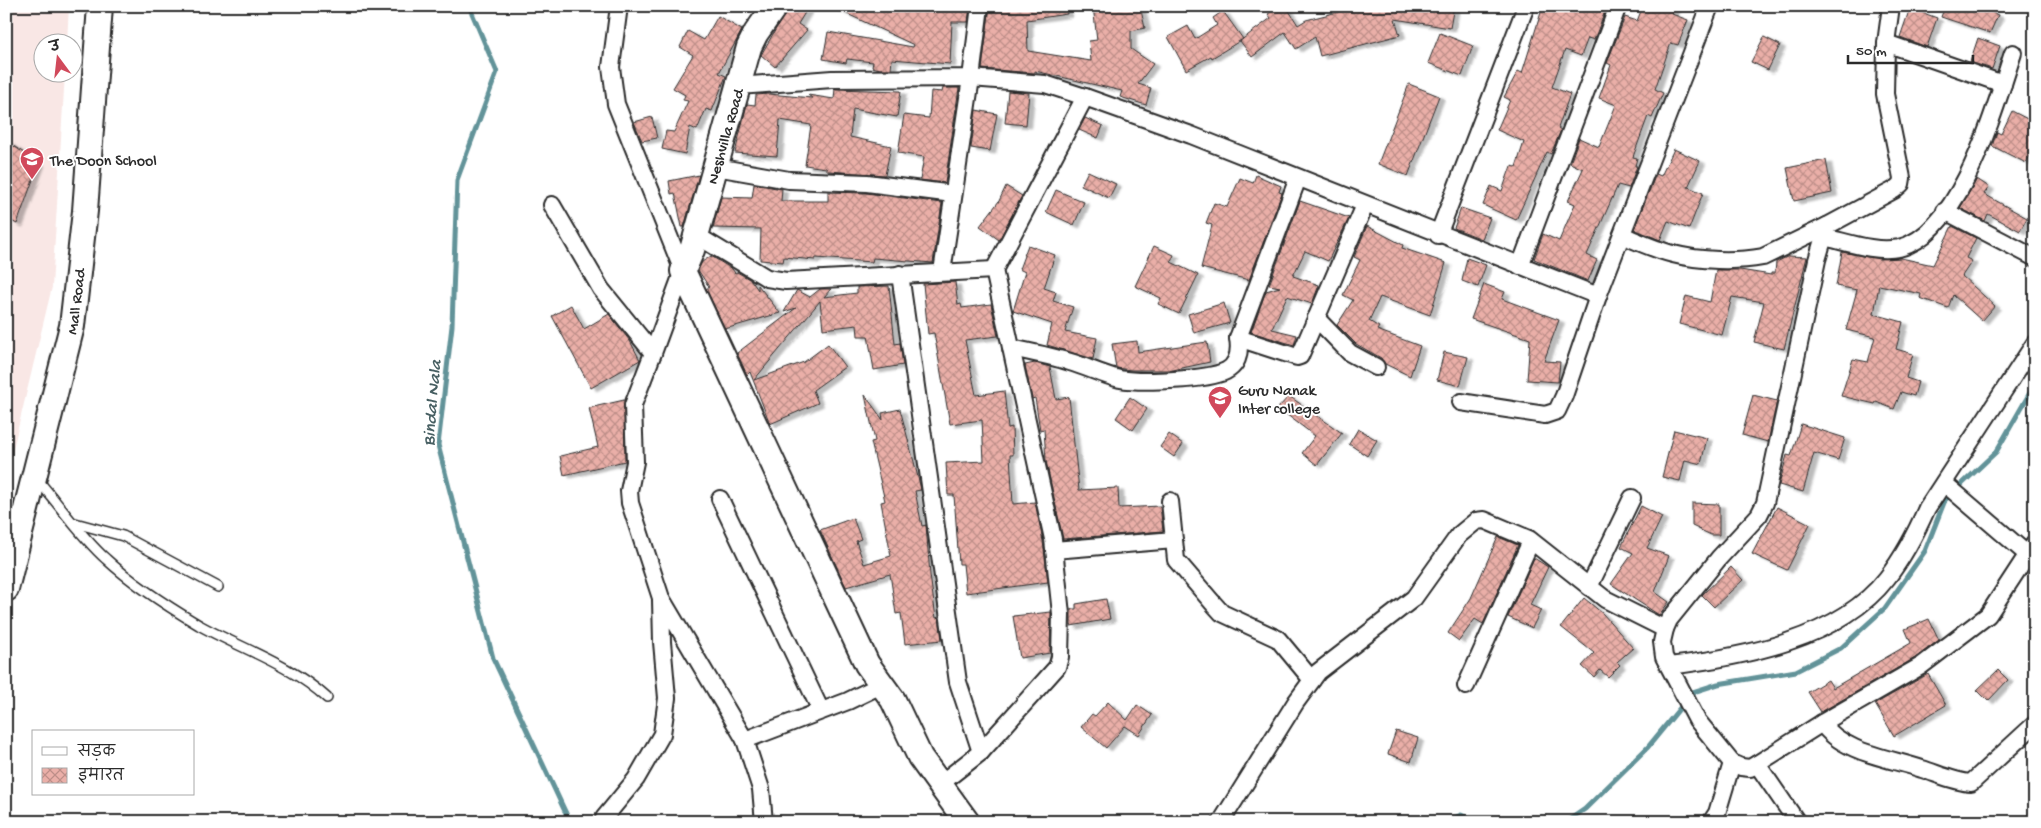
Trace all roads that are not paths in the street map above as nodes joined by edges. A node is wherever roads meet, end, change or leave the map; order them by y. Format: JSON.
{"nodes":[{"id":1,"x":100,"y":6,"type":"edge"},
{"id":2,"x":620,"y":6,"type":"edge"},
{"id":3,"x":775,"y":6,"type":"edge"},
{"id":4,"x":980,"y":6,"type":"edge"},
{"id":5,"x":1526,"y":6,"type":"edge"},
{"id":6,"x":1618,"y":6,"type":"edge"},
{"id":7,"x":1710,"y":6,"type":"edge"},
{"id":8,"x":1887,"y":8,"type":"edge"},
{"id":9,"x":1886,"y":43,"type":"junction"},
{"id":10,"x":2013,"y":53,"type":"dead end"},
{"id":11,"x":971,"y":78,"type":"junction"},
{"id":12,"x":2003,"y":84,"type":"junction"},
{"id":13,"x":738,"y":86,"type":"junction"},
{"id":14,"x":1085,"y":97,"type":"junction"},
{"id":15,"x":716,"y":167,"type":"junction"},
{"id":16,"x":1298,"y":178,"type":"junction"},
{"id":17,"x":954,"y":194,"type":"junction"},
{"id":18,"x":552,"y":205,"type":"dead end"},
{"id":19,"x":1365,"y":205,"type":"junction"},
{"id":20,"x":1945,"y":211,"type":"junction"},
{"id":21,"x":1825,"y":231,"type":"junction"},
{"id":22,"x":1438,"y":235,"type":"junction"},
{"id":23,"x":1622,"y":235,"type":"junction"},
{"id":24,"x":696,"y":236,"type":"junction"},
{"id":25,"x":2035,"y":258,"type":"edge"},
{"id":26,"x":1520,"y":266,"type":"junction"},
{"id":27,"x":994,"y":270,"type":"junction"},
{"id":28,"x":683,"y":271,"type":"junction"},
{"id":29,"x":942,"y":272,"type":"junction"},
{"id":30,"x":900,"y":274,"type":"junction"},
{"id":31,"x":1598,"y":296,"type":"junction"},
{"id":32,"x":1316,"y":318,"type":"junction"},
{"id":33,"x":1238,"y":338,"type":"junction"},
{"id":34,"x":2035,"y":342,"type":"edge"},
{"id":35,"x":1011,"y":348,"type":"junction"},
{"id":36,"x":653,"y":353,"type":"junction"},
{"id":37,"x":1376,"y":367,"type":"dead end"},
{"id":38,"x":1461,"y":402,"type":"dead end"},
{"id":39,"x":34,"y":475,"type":"junction"},
{"id":40,"x":1953,"y":491,"type":"junction"},
{"id":41,"x":1632,"y":498,"type":"dead end"},
{"id":42,"x":720,"y":499,"type":"dead end"},
{"id":43,"x":1170,"y":501,"type":"dead end"},
{"id":44,"x":75,"y":523,"type":"junction"},
{"id":45,"x":1174,"y":540,"type":"junction"},
{"id":46,"x":1531,"y":541,"type":"junction"},
{"id":47,"x":2031,"y":549,"type":"edge"},
{"id":48,"x":1054,"y":550,"type":"junction"},
{"id":49,"x":218,"y":587,"type":"dead end"},
{"id":50,"x":1589,"y":587,"type":"junction"},
{"id":51,"x":6,"y":589,"type":"edge"},
{"id":52,"x":661,"y":598,"type":"junction"},
{"id":53,"x":1665,"y":629,"type":"junction"},
{"id":54,"x":1669,"y":666,"type":"junction"},
{"id":55,"x":1312,"y":680,"type":"junction"},
{"id":56,"x":881,"y":685,"type":"junction"},
{"id":57,"x":1466,"y":686,"type":"dead end"},
{"id":58,"x":328,"y":698,"type":"dead end"},
{"id":59,"x":821,"y":711,"type":"junction"},
{"id":60,"x":1822,"y":722,"type":"junction"},
{"id":61,"x":2035,"y":724,"type":"edge"},
{"id":62,"x":745,"y":740,"type":"junction"},
{"id":63,"x":981,"y":752,"type":"junction"},
{"id":64,"x":1732,"y":763,"type":"junction"},
{"id":65,"x":1757,"y":764,"type":"junction"},
{"id":66,"x":940,"y":784,"type":"junction"},
{"id":67,"x":604,"y":818,"type":"dead end"},
{"id":68,"x":764,"y":822,"type":"edge"},
{"id":69,"x":967,"y":822,"type":"edge"},
{"id":70,"x":1221,"y":822,"type":"edge"},
{"id":71,"x":1711,"y":822,"type":"edge"},
{"id":72,"x":1797,"y":822,"type":"edge"}],
"edges":[{"from":1,"to":39,"type":"street","name":"Mall Road"},
{"from":2,"to":28,"type":"street"},
{"from":3,"to":13,"type":"street","name":"Neshvilla Road"},
{"from":4,"to":11,"type":"street"},
{"from":5,"to":22,"type":"street"},
{"from":6,"to":26,"type":"street"},
{"from":7,"to":23,"type":"street"},
{"from":8,"to":9,"type":"street"},
{"from":9,"to":12,"type":"street"},
{"from":9,"to":21,"type":"street"},
{"from":10,"to":12,"type":"street"},
{"from":11,"to":13,"type":"street"},
{"from":11,"to":14,"type":"street"},
{"from":11,"to":17,"type":"street"},
{"from":12,"to":20,"type":"street"},
{"from":13,"to":15,"type":"street","name":"Neshvilla Road"},
{"from":14,"to":16,"type":"street"},
{"from":14,"to":27,"type":"street"},
{"from":15,"to":17,"type":"street"},
{"from":15,"to":24,"type":"street","name":"Neshvilla Road"},
{"from":16,"to":19,"type":"street"},
{"from":16,"to":33,"type":"street"},
{"from":17,"to":29,"type":"street"},
{"from":18,"to":36,"type":"street"},
{"from":19,"to":22,"type":"street"},
{"from":19,"to":32,"type":"street"},
{"from":20,"to":21,"type":"street"},
{"from":20,"to":25,"type":"street"},
{"from":21,"to":23,"type":"street"},
{"from":21,"to":53,"type":"street"},
{"from":22,"to":26,"type":"street"},
{"from":23,"to":31,"type":"street"},
{"from":24,"to":28,"type":"street","name":"Neshvilla Road"},
{"from":24,"to":30,"type":"street"},
{"from":26,"to":31,"type":"street"},
{"from":27,"to":29,"type":"street"},
{"from":27,"to":35,"type":"street"},
{"from":28,"to":36,"type":"street"},
{"from":28,"to":56,"type":"street"},
{"from":29,"to":30,"type":"street"},
{"from":30,"to":63,"type":"street"},
{"from":31,"to":38,"type":"street"},
{"from":32,"to":33,"type":"street"},
{"from":32,"to":37,"type":"street"},
{"from":33,"to":35,"type":"street"},
{"from":34,"to":40,"type":"street"},
{"from":35,"to":48,"type":"street"},
{"from":36,"to":52,"type":"street"},
{"from":39,"to":44,"type":"lane"},
{"from":39,"to":51,"type":"street","name":"Mall Road"},
{"from":40,"to":47,"type":"street"},
{"from":40,"to":54,"type":"street"},
{"from":41,"to":50,"type":"street"},
{"from":42,"to":59,"type":"street"},
{"from":43,"to":45,"type":"street"},
{"from":44,"to":49,"type":"lane"},
{"from":44,"to":58,"type":"lane"},
{"from":45,"to":48,"type":"street"},
{"from":45,"to":55,"type":"street"},
{"from":46,"to":50,"type":"street"},
{"from":46,"to":55,"type":"street"},
{"from":46,"to":57,"type":"street"},
{"from":47,"to":60,"type":"street"},
{"from":48,"to":63,"type":"street"},
{"from":50,"to":53,"type":"street"},
{"from":52,"to":62,"type":"street"},
{"from":52,"to":67,"type":"street"},
{"from":53,"to":54,"type":"street"},
{"from":54,"to":64,"type":"street"},
{"from":55,"to":70,"type":"street"},
{"from":56,"to":59,"type":"street"},
{"from":56,"to":66,"type":"street"},
{"from":59,"to":62,"type":"street"},
{"from":60,"to":61,"type":"street"},
{"from":60,"to":65,"type":"street"},
{"from":62,"to":68,"type":"street"},
{"from":63,"to":66,"type":"street"},
{"from":64,"to":65,"type":"street"},
{"from":64,"to":71,"type":"street"},
{"from":65,"to":72,"type":"street"},
{"from":66,"to":69,"type":"street"}]}
